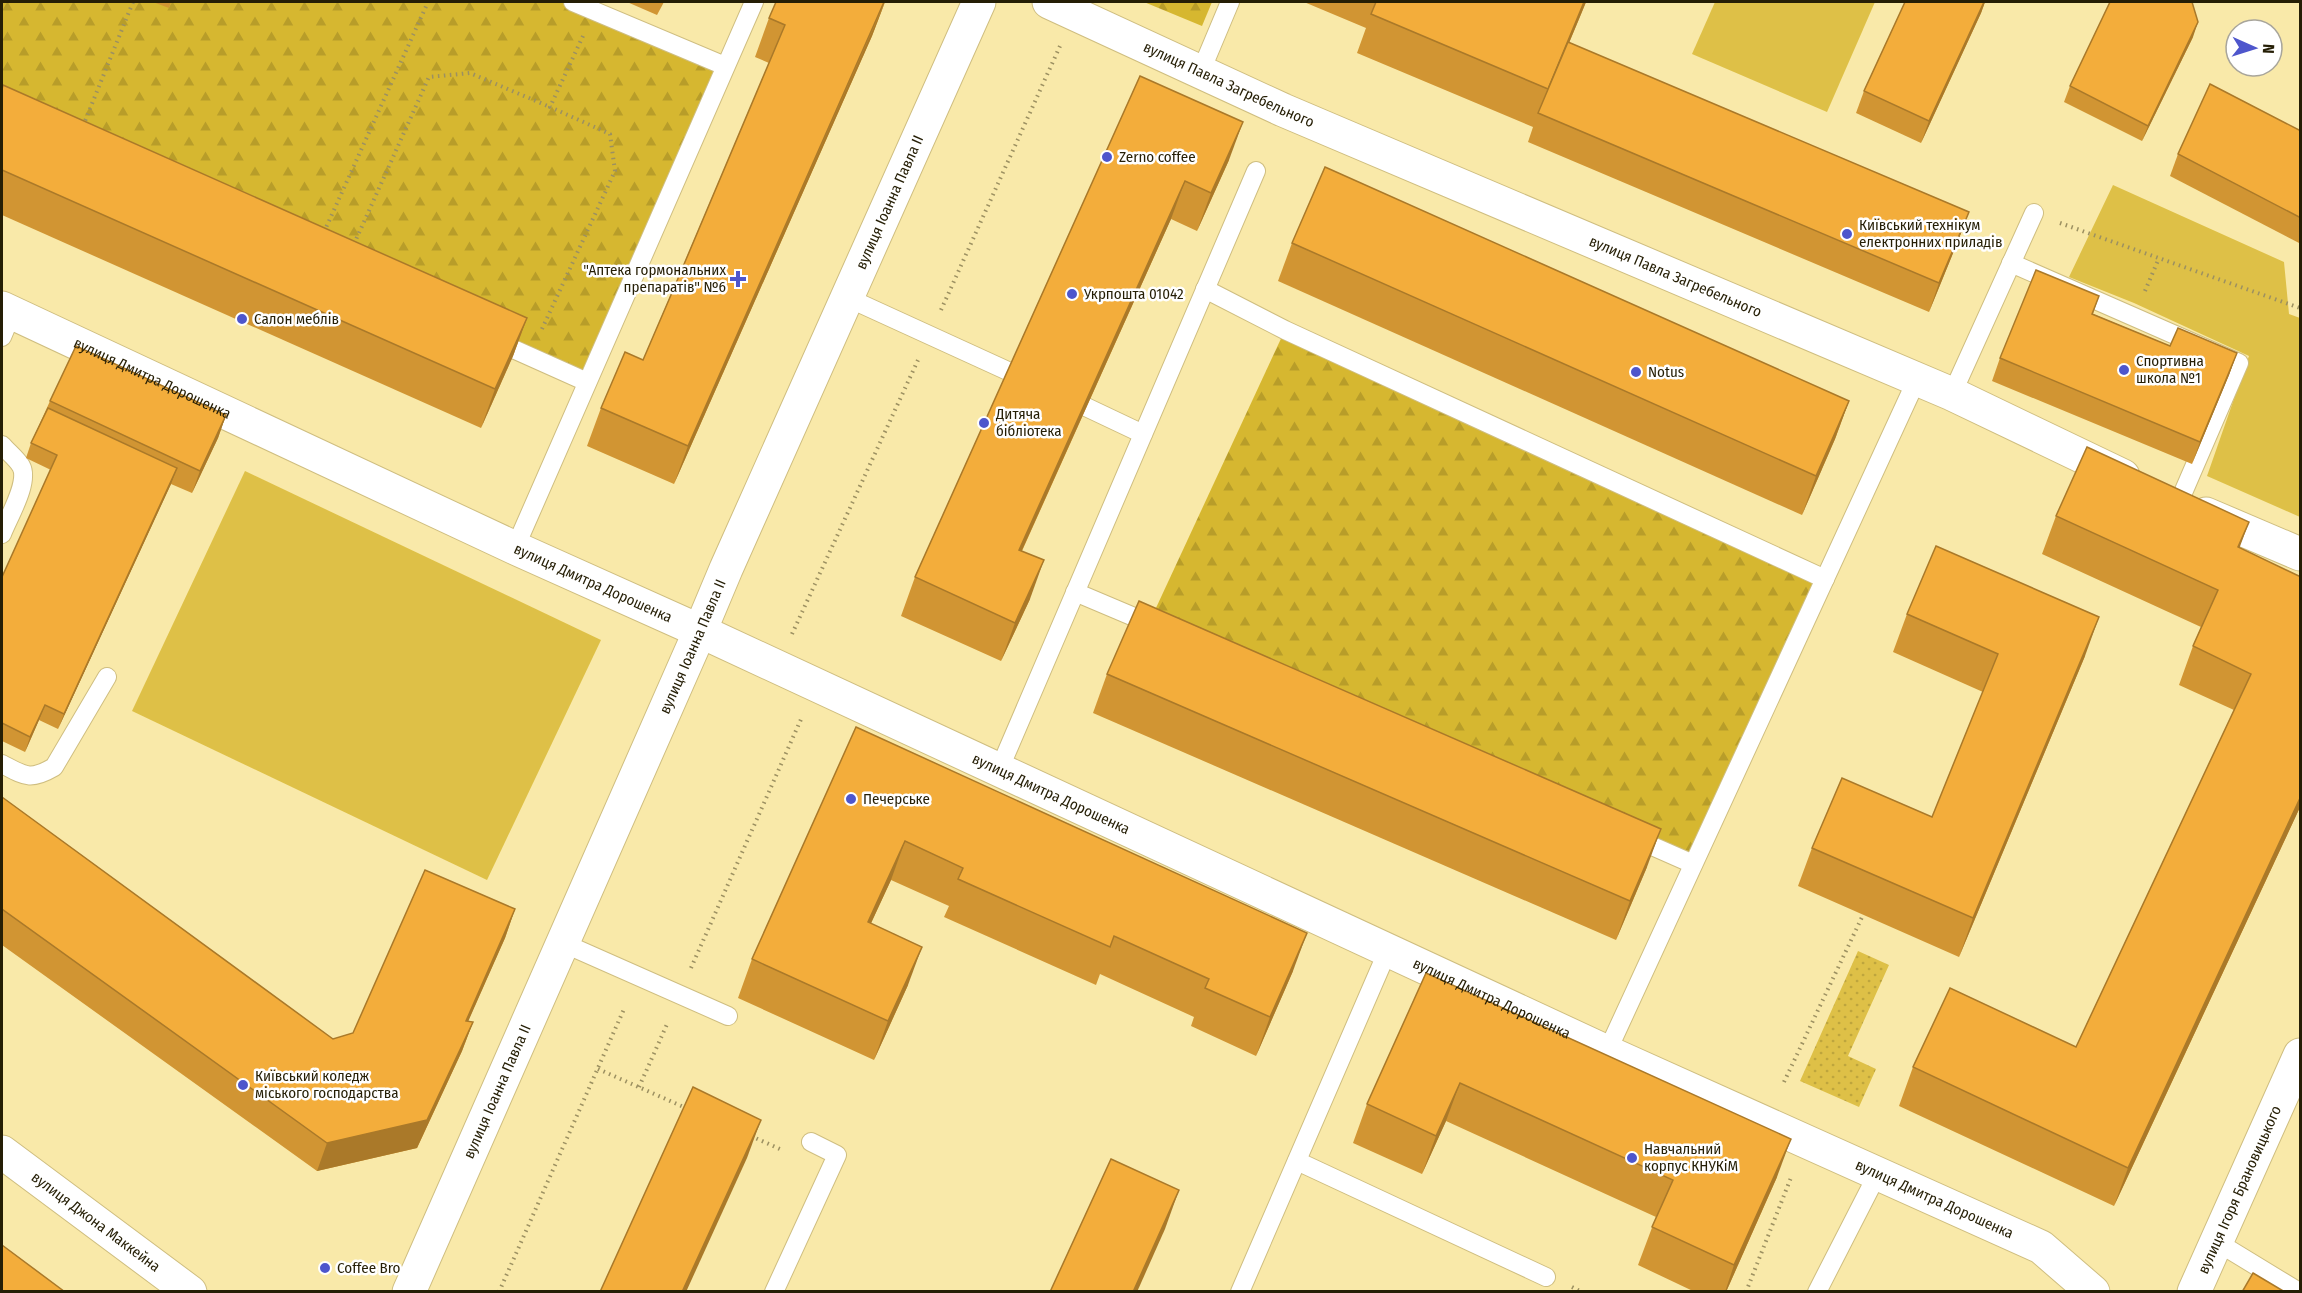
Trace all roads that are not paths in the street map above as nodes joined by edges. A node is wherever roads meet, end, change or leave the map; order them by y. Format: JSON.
{"nodes":[{"id":1,"x":573,"y":2,"type":"edge"},
{"id":2,"x":754,"y":2,"type":"edge"},
{"id":3,"x":979,"y":2,"type":"edge"},
{"id":4,"x":1049,"y":2,"type":"edge"},
{"id":5,"x":1230,"y":2,"type":"edge"},
{"id":6,"x":725,"y":66,"type":"junction"},
{"id":7,"x":1201,"y":71,"type":"junction"},
{"id":8,"x":1256,"y":171,"type":"dead end"},
{"id":9,"x":2034,"y":213,"type":"road end"},
{"id":10,"x":2011,"y":263,"type":"junction"},
{"id":11,"x":1205,"y":289,"type":"junction"},
{"id":12,"x":846,"y":297,"type":"junction"},
{"id":13,"x":5,"y":319,"type":"edge"},
{"id":14,"x":477,"y":333,"type":"edge"},
{"id":15,"x":1010,"y":372,"type":"edge"},
{"id":16,"x":1917,"y":379,"type":"junction"},
{"id":17,"x":587,"y":382,"type":"junction"},
{"id":18,"x":1952,"y":394,"type":"junction"},
{"id":19,"x":1086,"y":407,"type":"edge"},
{"id":20,"x":1143,"y":434,"type":"junction"},
{"id":21,"x":2,"y":445,"type":"edge"},
{"id":22,"x":2179,"y":502,"type":"junction"},
{"id":23,"x":2,"y":534,"type":"edge"},
{"id":24,"x":515,"y":548,"type":"junction"},
{"id":25,"x":2301,"y":554,"type":"edge"},
{"id":26,"x":1825,"y":579,"type":"junction"},
{"id":27,"x":1075,"y":592,"type":"junction"},
{"id":28,"x":700,"y":631,"type":"junction"},
{"id":29,"x":1171,"y":633,"type":"edge"},
{"id":30,"x":107,"y":677,"type":"dead end"},
{"id":31,"x":2,"y":764,"type":"edge"},
{"id":32,"x":999,"y":770,"type":"junction"},
{"id":33,"x":1616,"y":830,"type":"edge"},
{"id":34,"x":1693,"y":864,"type":"junction"},
{"id":35,"x":563,"y":944,"type":"junction"},
{"id":36,"x":1388,"y":950,"type":"junction"},
{"id":37,"x":728,"y":1016,"type":"dead end"},
{"id":38,"x":1607,"y":1052,"type":"junction"},
{"id":39,"x":2301,"y":1055,"type":"edge"},
{"id":40,"x":811,"y":1142,"type":"dead end"},
{"id":41,"x":2,"y":1152,"type":"edge"},
{"id":42,"x":1296,"y":1161,"type":"junction"},
{"id":43,"x":1878,"y":1173,"type":"junction"},
{"id":44,"x":2217,"y":1242,"type":"junction"},
{"id":45,"x":1546,"y":1277,"type":"dead end"},
{"id":46,"x":190,"y":1292,"type":"edge"},
{"id":47,"x":409,"y":1292,"type":"edge"},
{"id":48,"x":774,"y":1292,"type":"edge"},
{"id":49,"x":1240,"y":1292,"type":"edge"},
{"id":50,"x":1817,"y":1292,"type":"edge"},
{"id":51,"x":2093,"y":1292,"type":"edge"},
{"id":52,"x":2194,"y":1292,"type":"edge"},
{"id":53,"x":2299,"y":1292,"type":"edge"}],
"edges":[{"from":1,"to":6,"type":"lane"},
{"from":2,"to":6,"type":"lane"},
{"from":3,"to":12,"type":"street","name":"вулиця Іоанна Павла II"},
{"from":4,"to":7,"type":"street","name":"вулиця Павла Загребельного"},
{"from":5,"to":7,"type":"lane"},
{"from":6,"to":17,"type":"lane"},
{"from":7,"to":16,"type":"street","name":"вулиця Павла Загребельного"},
{"from":8,"to":11,"type":"lane"},
{"from":9,"to":10,"type":"lane"},
{"from":10,"to":18,"type":"lane"},
{"from":10,"to":22,"type":"lane"},
{"from":11,"to":20,"type":"lane"},
{"from":11,"to":26,"type":"lane"},
{"from":12,"to":15,"type":"lane"},
{"from":12,"to":28,"type":"street","name":"вулиця Іоанна Павла II"},
{"from":13,"to":24,"type":"street","name":"вулиця Дмитра Дорошенка"},
{"from":14,"to":17,"type":"lane"},
{"from":16,"to":18,"type":"street","name":"вулиця Павла Загребельного"},
{"from":16,"to":26,"type":"lane"},
{"from":17,"to":24,"type":"lane"},
{"from":18,"to":22,"type":"street","name":"вулиця Павла Загребельного"},
{"from":19,"to":20,"type":"lane"},
{"from":20,"to":27,"type":"lane"},
{"from":21,"to":23,"type":"lane"},
{"from":22,"to":25,"type":"street","name":"вулиця Павла Загребельного"},
{"from":24,"to":28,"type":"street","name":"вулиця Дмитра Дорошенка"},
{"from":26,"to":34,"type":"lane"},
{"from":27,"to":29,"type":"lane"},
{"from":27,"to":32,"type":"lane"},
{"from":28,"to":32,"type":"street","name":"вулиця Дмитра Дорошенка"},
{"from":28,"to":35,"type":"street","name":"вулиця Іоанна Павла II"},
{"from":30,"to":31,"type":"lane"},
{"from":32,"to":36,"type":"street","name":"вулиця Дмитра Дорошенка"},
{"from":33,"to":34,"type":"lane"},
{"from":34,"to":38,"type":"lane"},
{"from":35,"to":37,"type":"lane"},
{"from":35,"to":47,"type":"street","name":"вулиця Іоанна Павла II"},
{"from":36,"to":38,"type":"street","name":"вулиця Дмитра Дорошенка"},
{"from":36,"to":42,"type":"lane"},
{"from":38,"to":43,"type":"street","name":"вулиця Дмитра Дорошенка"},
{"from":39,"to":44,"type":"street","name":"вулиця Ігоря Брановицького"},
{"from":40,"to":48,"type":"lane"},
{"from":41,"to":46,"type":"street","name":"вулиця Джона Маккейна"},
{"from":42,"to":45,"type":"lane"},
{"from":42,"to":49,"type":"lane"},
{"from":43,"to":50,"type":"lane"},
{"from":43,"to":51,"type":"street","name":"вулиця Дмитра Дорошенка"},
{"from":44,"to":52,"type":"street","name":"вулиця Ігоря Брановицького"},
{"from":44,"to":53,"type":"lane"}]}
